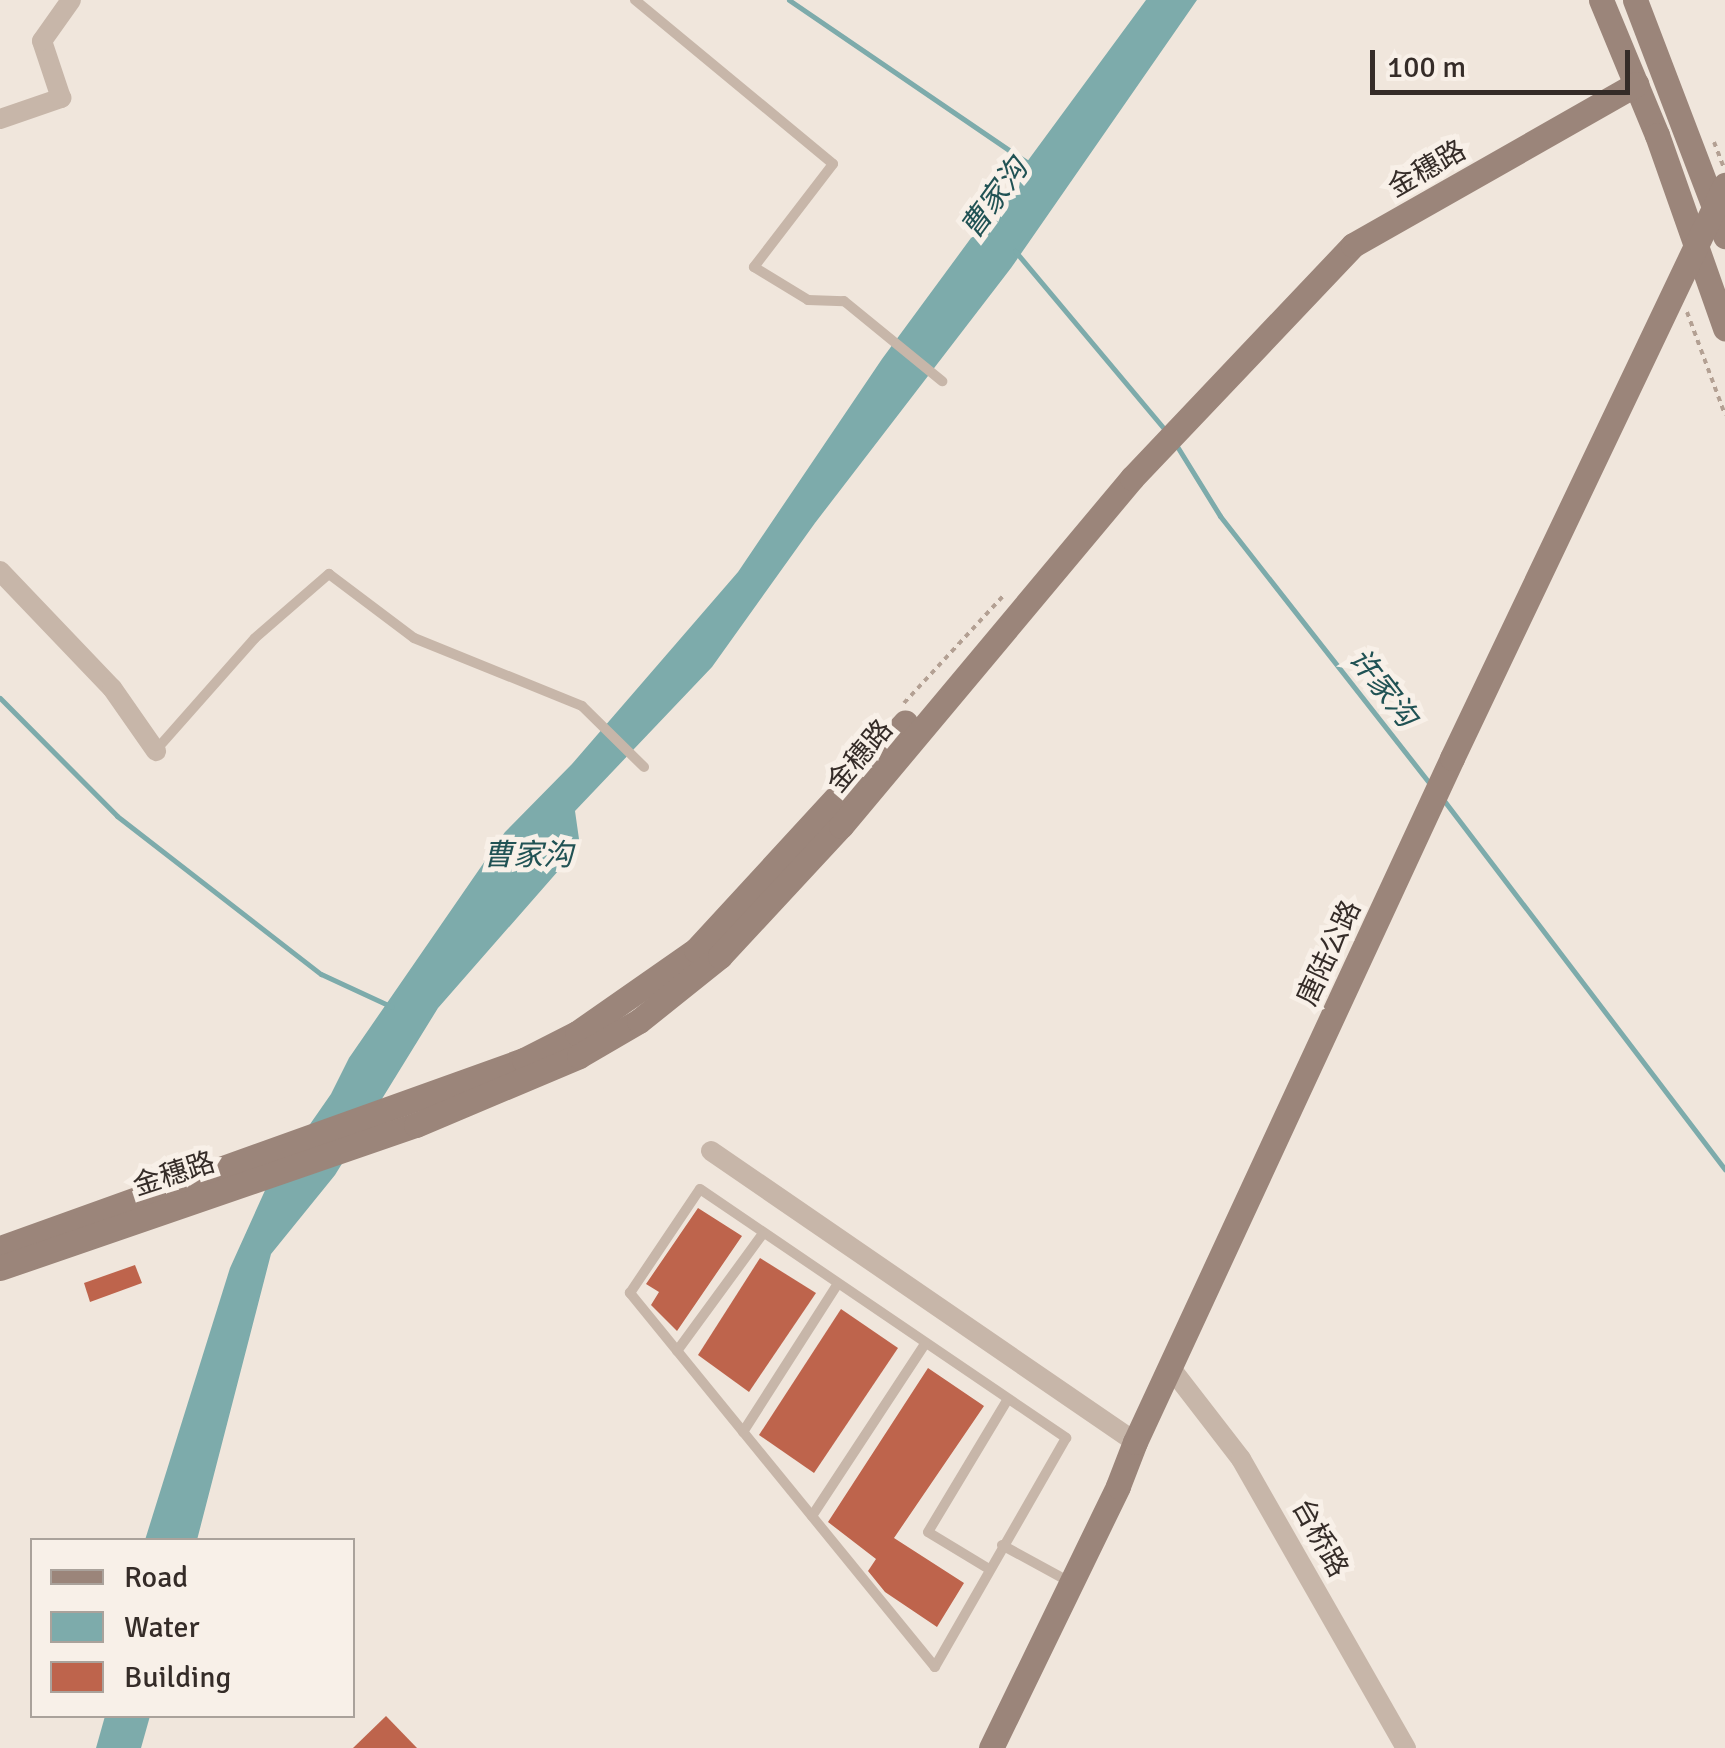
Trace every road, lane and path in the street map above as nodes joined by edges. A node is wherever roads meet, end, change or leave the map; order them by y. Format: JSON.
{"nodes":[{"id":1,"x":70,"y":0,"type":"edge"},
{"id":2,"x":635,"y":0,"type":"edge"},
{"id":3,"x":1601,"y":0,"type":"edge"},
{"id":4,"x":1635,"y":0,"type":"edge"},
{"id":5,"x":1634,"y":77,"type":"junction"},
{"id":6,"x":0,"y":119,"type":"edge"},
{"id":7,"x":1720,"y":196,"type":"edge"},
{"id":8,"x":1725,"y":236,"type":"edge"},
{"id":9,"x":1696,"y":245,"type":"junction"},
{"id":10,"x":1676,"y":282,"type":"junction"},
{"id":11,"x":1725,"y":328,"type":"edge"},
{"id":12,"x":942,"y":381,"type":"dead end"},
{"id":13,"x":1725,"y":415,"type":"edge"},
{"id":14,"x":1129,"y":475,"type":"junction"},
{"id":15,"x":0,"y":571,"type":"edge"},
{"id":16,"x":1003,"y":597,"type":"dead end"},
{"id":17,"x":896,"y":712,"type":"dead end"},
{"id":18,"x":156,"y":751,"type":"joint"},
{"id":19,"x":644,"y":767,"type":"dead end"},
{"id":20,"x":710,"y":1151,"type":"dead end"},
{"id":21,"x":196,"y":1188,"type":"junction"},
{"id":22,"x":762,"y":1235,"type":"junction"},
{"id":23,"x":0,"y":1248,"type":"edge"},
{"id":24,"x":0,"y":1268,"type":"edge"},
{"id":25,"x":837,"y":1285,"type":"junction"},
{"id":26,"x":925,"y":1344,"type":"junction"},
{"id":27,"x":677,"y":1351,"type":"junction"},
{"id":28,"x":1170,"y":1367,"type":"junction"},
{"id":29,"x":1008,"y":1399,"type":"junction"},
{"id":30,"x":743,"y":1432,"type":"junction"},
{"id":31,"x":1135,"y":1442,"type":"junction"},
{"id":32,"x":812,"y":1516,"type":"junction"},
{"id":33,"x":1002,"y":1545,"type":"junction"},
{"id":34,"x":989,"y":1569,"type":"junction"},
{"id":35,"x":1070,"y":1582,"type":"junction"},
{"id":36,"x":991,"y":1748,"type":"edge"},
{"id":37,"x":1406,"y":1748,"type":"edge"}],
"edges":[{"from":1,"to":6,"type":"street"},
{"from":2,"to":12,"type":"lane"},
{"from":3,"to":5,"type":"street"},
{"from":4,"to":7,"type":"street"},
{"from":5,"to":9,"type":"street"},
{"from":5,"to":14,"type":"street","name":"金穗路"},
{"from":7,"to":8,"type":"street"},
{"from":7,"to":9,"type":"street","name":"唐陆公路"},
{"from":9,"to":10,"type":"street","name":"唐陆公路"},
{"from":9,"to":11,"type":"street"},
{"from":10,"to":13,"type":"path"},
{"from":10,"to":28,"type":"street","name":"唐陆公路"},
{"from":14,"to":21,"type":"street","name":"金穗路"},
{"from":14,"to":21,"type":"street","name":"金穗路"},
{"from":15,"to":18,"type":"street"},
{"from":16,"to":17,"type":"path"},
{"from":18,"to":19,"type":"lane"},
{"from":20,"to":31,"type":"street"},
{"from":21,"to":23,"type":"street","name":"金穗路"},
{"from":21,"to":24,"type":"street","name":"金穗路"},
{"from":22,"to":25,"type":"lane"},
{"from":22,"to":27,"type":"lane"},
{"from":22,"to":27,"type":"lane"},
{"from":25,"to":26,"type":"lane"},
{"from":25,"to":30,"type":"lane"},
{"from":26,"to":29,"type":"lane"},
{"from":26,"to":32,"type":"lane"},
{"from":27,"to":30,"type":"lane"},
{"from":28,"to":31,"type":"street","name":"唐陆公路"},
{"from":28,"to":37,"type":"street","name":"台桥路"},
{"from":29,"to":33,"type":"lane"},
{"from":29,"to":34,"type":"lane"},
{"from":30,"to":32,"type":"lane"},
{"from":31,"to":35,"type":"street","name":"唐陆公路"},
{"from":32,"to":34,"type":"lane"},
{"from":33,"to":34,"type":"lane"},
{"from":33,"to":35,"type":"lane"},
{"from":35,"to":36,"type":"street","name":"唐陆公路"}]}
